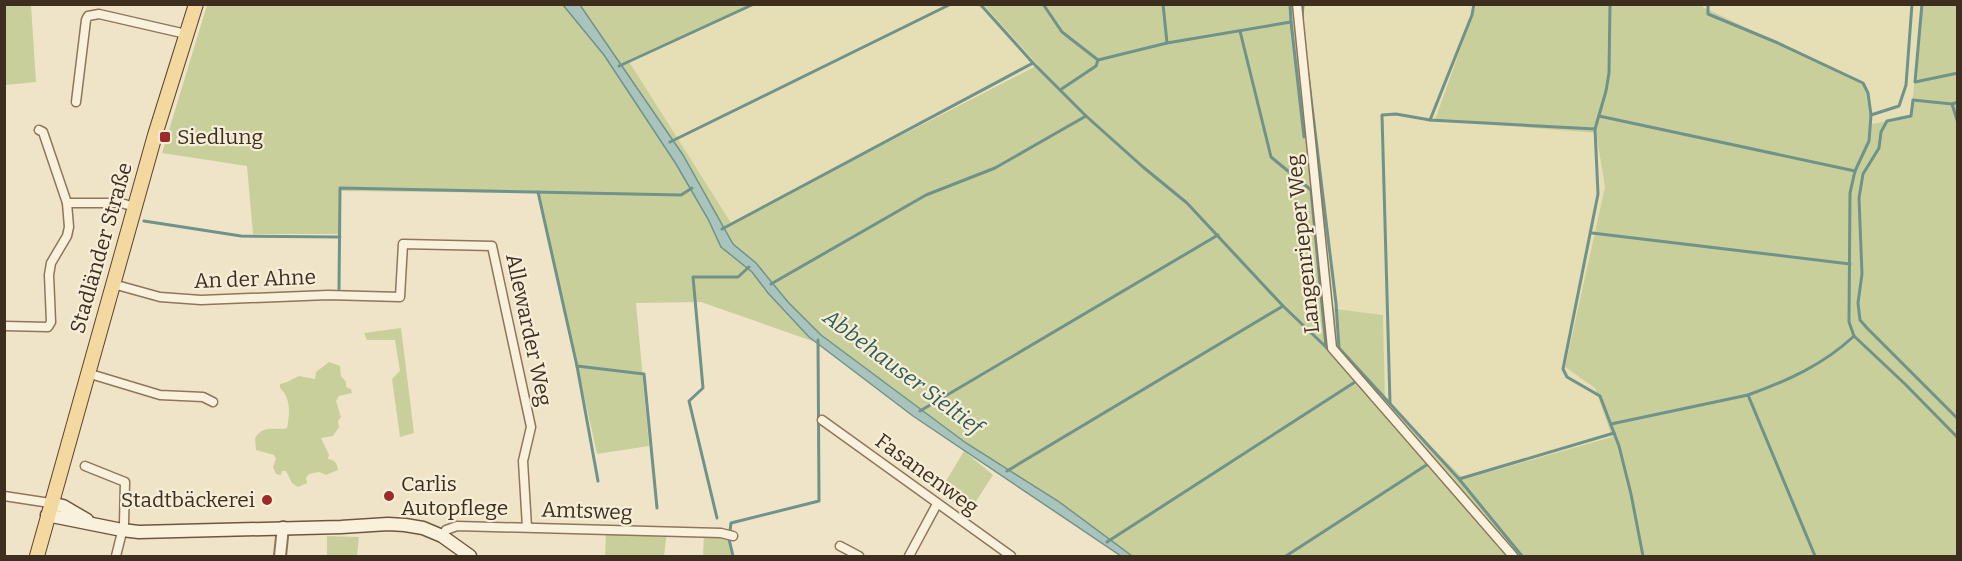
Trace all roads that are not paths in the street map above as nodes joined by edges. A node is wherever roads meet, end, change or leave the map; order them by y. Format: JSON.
{"nodes":[{"id":1,"x":196,"y":4,"type":"edge"},
{"id":2,"x":1297,"y":4,"type":"edge"},
{"id":3,"x":186,"y":34,"type":"junction"},
{"id":4,"x":76,"y":102,"type":"dead end"},
{"id":5,"x":39,"y":130,"type":"dead end"},
{"id":6,"x":67,"y":203,"type":"junction"},
{"id":7,"x":135,"y":207,"type":"junction"},
{"id":8,"x":113,"y":284,"type":"junction"},
{"id":9,"x":399,"y":297,"type":"joint"},
{"id":10,"x":5,"y":326,"type":"edge"},
{"id":11,"x":87,"y":373,"type":"junction"},
{"id":12,"x":213,"y":402,"type":"dead end"},
{"id":13,"x":822,"y":420,"type":"dead end"},
{"id":14,"x":85,"y":466,"type":"dead end"},
{"id":15,"x":4,"y":496,"type":"edge"},
{"id":16,"x":937,"y":504,"type":"junction"},
{"id":17,"x":49,"y":509,"type":"junction"},
{"id":18,"x":283,"y":527,"type":"junction"},
{"id":19,"x":527,"y":527,"type":"junction"},
{"id":20,"x":122,"y":530,"type":"junction"},
{"id":21,"x":442,"y":536,"type":"junction"},
{"id":22,"x":734,"y":536,"type":"dead end"},
{"id":23,"x":840,"y":546,"type":"dead end"},
{"id":24,"x":37,"y":556,"type":"edge"},
{"id":25,"x":116,"y":556,"type":"edge"},
{"id":26,"x":280,"y":556,"type":"edge"},
{"id":27,"x":470,"y":556,"type":"edge"},
{"id":28,"x":859,"y":556,"type":"edge"},
{"id":29,"x":909,"y":556,"type":"edge"},
{"id":30,"x":1011,"y":556,"type":"edge"},
{"id":31,"x":1513,"y":556,"type":"edge"}],
"edges":[{"from":1,"to":3,"type":"main road","name":"Stadländer Straße"},
{"from":2,"to":31,"type":"street","name":"Langenrieper Weg"},
{"from":3,"to":4,"type":"street"},
{"from":3,"to":7,"type":"main road","name":"Stadländer Straße"},
{"from":5,"to":6,"type":"street"},
{"from":6,"to":7,"type":"street"},
{"from":6,"to":10,"type":"street"},
{"from":7,"to":8,"type":"main road","name":"Stadländer Straße"},
{"from":8,"to":9,"type":"street","name":"An der Ahne"},
{"from":8,"to":11,"type":"main road","name":"Stadländer Straße"},
{"from":9,"to":19,"type":"street","name":"Allewarder Weg"},
{"from":11,"to":12,"type":"street"},
{"from":11,"to":17,"type":"main road","name":"Stadländer Straße"},
{"from":13,"to":16,"type":"street","name":"Fasanenweg"},
{"from":14,"to":20,"type":"street"},
{"from":15,"to":17,"type":"street"},
{"from":16,"to":29,"type":"street"},
{"from":16,"to":30,"type":"street","name":"Fasanenweg"},
{"from":17,"to":20,"type":"main road"},
{"from":17,"to":24,"type":"main road","name":"Stadländer Straße"},
{"from":18,"to":20,"type":"main road"},
{"from":18,"to":21,"type":"main road"},
{"from":18,"to":26,"type":"street"},
{"from":19,"to":21,"type":"street","name":"Amtsweg"},
{"from":19,"to":22,"type":"street","name":"Amtsweg"},
{"from":20,"to":25,"type":"street"},
{"from":21,"to":27,"type":"main road"},
{"from":23,"to":28,"type":"street"}]}
